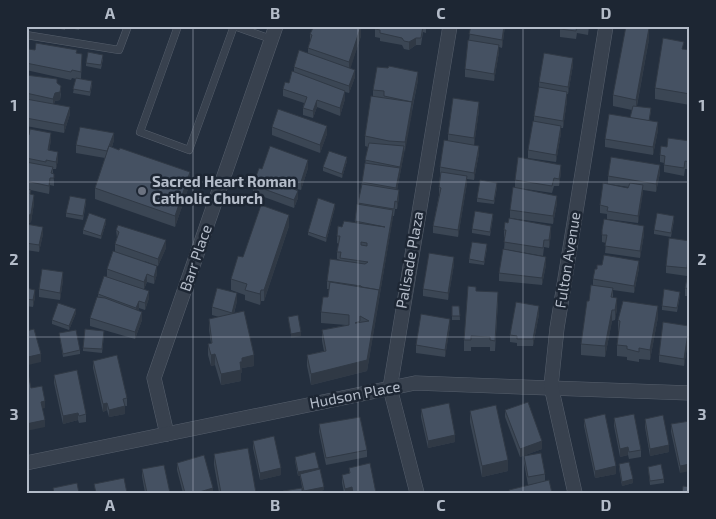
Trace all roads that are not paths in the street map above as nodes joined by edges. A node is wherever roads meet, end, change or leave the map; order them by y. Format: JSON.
{"nodes":[{"id":1,"x":128,"y":26,"type":"edge"},
{"id":2,"x":178,"y":26,"type":"edge"},
{"id":3,"x":234,"y":26,"type":"edge"},
{"id":4,"x":450,"y":26,"type":"edge"},
{"id":5,"x":606,"y":26,"type":"edge"},
{"id":6,"x":273,"y":33,"type":"edge"},
{"id":7,"x":26,"y":35,"type":"edge"},
{"id":8,"x":551,"y":386,"type":"junction"},
{"id":9,"x":390,"y":388,"type":"junction"},
{"id":10,"x":690,"y":393,"type":"edge"},
{"id":11,"x":168,"y":434,"type":"junction"},
{"id":12,"x":26,"y":463,"type":"edge"},
{"id":13,"x":417,"y":493,"type":"edge"},
{"id":14,"x":575,"y":493,"type":"edge"}],
"edges":[{"from":1,"to":7,"type":"lane"},
{"from":2,"to":3,"type":"lane"},
{"from":3,"to":6,"type":"lane"},
{"from":4,"to":9,"type":"street","name":"Palisade Plaza"},
{"from":5,"to":8,"type":"street","name":"Fulton Avenue"},
{"from":6,"to":11,"type":"street","name":"Barr Place"},
{"from":8,"to":9,"type":"street","name":"Hudson Place"},
{"from":8,"to":10,"type":"street","name":"Hudson Place"},
{"from":8,"to":14,"type":"street","name":"Fulton Avenue"},
{"from":9,"to":11,"type":"street","name":"Hudson Place"},
{"from":9,"to":13,"type":"street","name":"Palisade Plaza"},
{"from":11,"to":12,"type":"street","name":"Hudson Place"}]}
